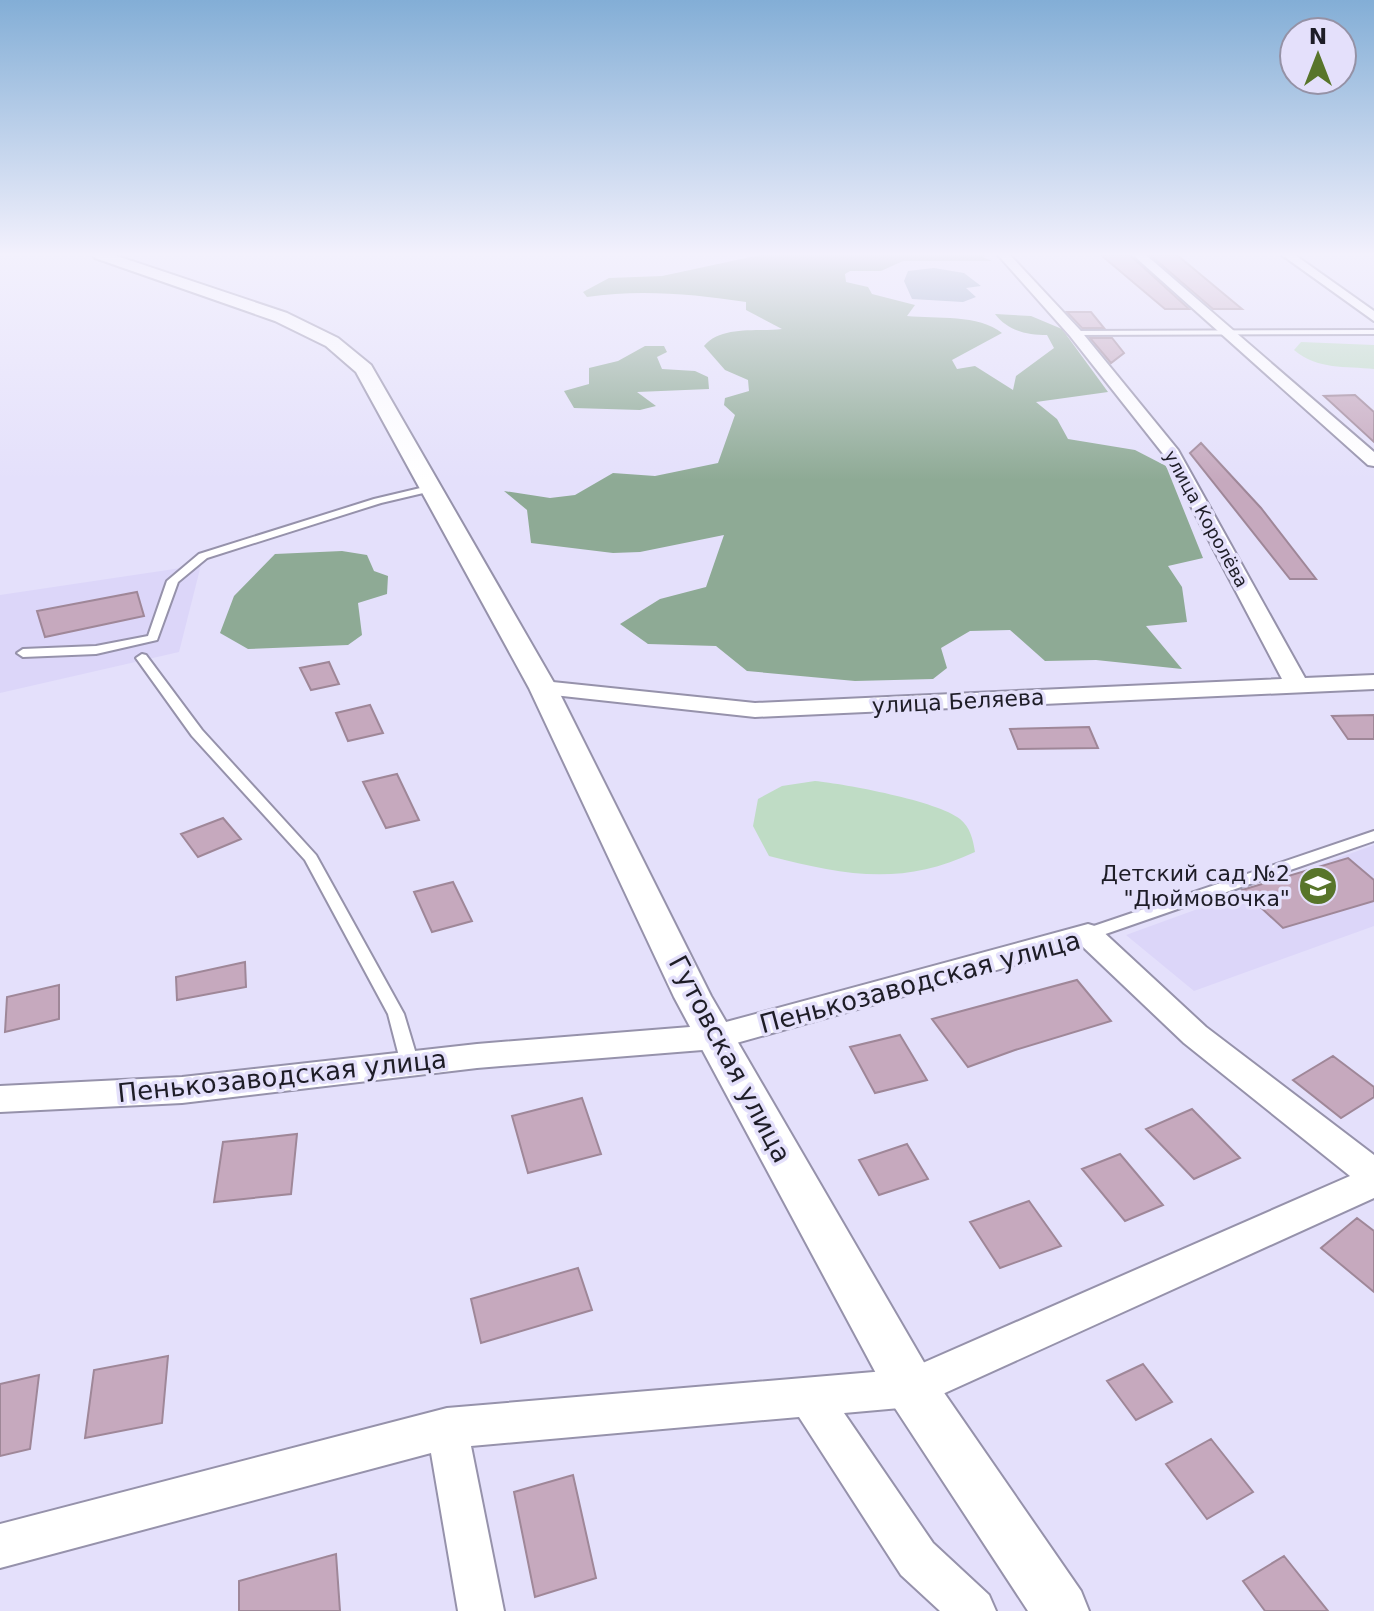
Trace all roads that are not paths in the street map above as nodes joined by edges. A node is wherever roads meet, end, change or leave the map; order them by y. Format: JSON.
{"nodes":[{"id":1,"x":308,"y":330,"type":"edge"},
{"id":2,"x":1072,"y":330,"type":"edge"},
{"id":3,"x":1226,"y":330,"type":"edge"},
{"id":4,"x":1374,"y":332,"type":"edge"},
{"id":5,"x":1075,"y":333,"type":"junction"},
{"id":6,"x":1229,"y":333,"type":"junction"},
{"id":7,"x":1374,"y":461,"type":"edge"},
{"id":8,"x":433,"y":488,"type":"junction"},
{"id":9,"x":23,"y":653,"type":"dead end"},
{"id":10,"x":142,"y":658,"type":"dead end"},
{"id":11,"x":1374,"y":682,"type":"edge"},
{"id":12,"x":1297,"y":685,"type":"junction"},
{"id":13,"x":543,"y":688,"type":"junction"},
{"id":14,"x":1374,"y":836,"type":"edge"},
{"id":15,"x":1088,"y":934,"type":"junction"},
{"id":16,"x":715,"y":1037,"type":"junction"},
{"id":17,"x":410,"y":1064,"type":"junction"},
{"id":18,"x":0,"y":1099,"type":"edge"},
{"id":19,"x":1374,"y":1175,"type":"edge"},
{"id":20,"x":1374,"y":1182,"type":"edge"},
{"id":21,"x":911,"y":1388,"type":"junction"},
{"id":22,"x":809,"y":1396,"type":"junction"},
{"id":23,"x":447,"y":1428,"type":"junction"},
{"id":24,"x":0,"y":1546,"type":"edge"},
{"id":25,"x":481,"y":1611,"type":"edge"},
{"id":26,"x":973,"y":1611,"type":"edge"},
{"id":27,"x":1061,"y":1611,"type":"edge"}],
"edges":[{"from":1,"to":8,"type":"street","name":"Гутовская улица"},
{"from":2,"to":5,"type":"street","name":"улица Королёва"},
{"from":3,"to":6,"type":"street"},
{"from":4,"to":6,"type":"lane"},
{"from":5,"to":6,"type":"lane"},
{"from":5,"to":12,"type":"street","name":"улица Королёва"},
{"from":6,"to":7,"type":"street"},
{"from":8,"to":9,"type":"lane"},
{"from":8,"to":13,"type":"street","name":"Гутовская улица"},
{"from":10,"to":17,"type":"lane"},
{"from":11,"to":12,"type":"street","name":"улица Беляева"},
{"from":12,"to":13,"type":"street","name":"улица Беляева"},
{"from":13,"to":16,"type":"street","name":"Гутовская улица"},
{"from":14,"to":15,"type":"lane"},
{"from":15,"to":16,"type":"street","name":"Пенькозаводская улица"},
{"from":15,"to":19,"type":"street","name":"Пенькозаводская улица"},
{"from":16,"to":17,"type":"street","name":"Пенькозаводская улица"},
{"from":16,"to":21,"type":"street","name":"Гутовская улица"},
{"from":17,"to":18,"type":"street","name":"Пенькозаводская улица"},
{"from":20,"to":21,"type":"street"},
{"from":21,"to":22,"type":"street"},
{"from":21,"to":27,"type":"street","name":"Гутовская улица"},
{"from":22,"to":23,"type":"street"},
{"from":22,"to":26,"type":"street"},
{"from":23,"to":24,"type":"street"},
{"from":23,"to":25,"type":"street"}]}
